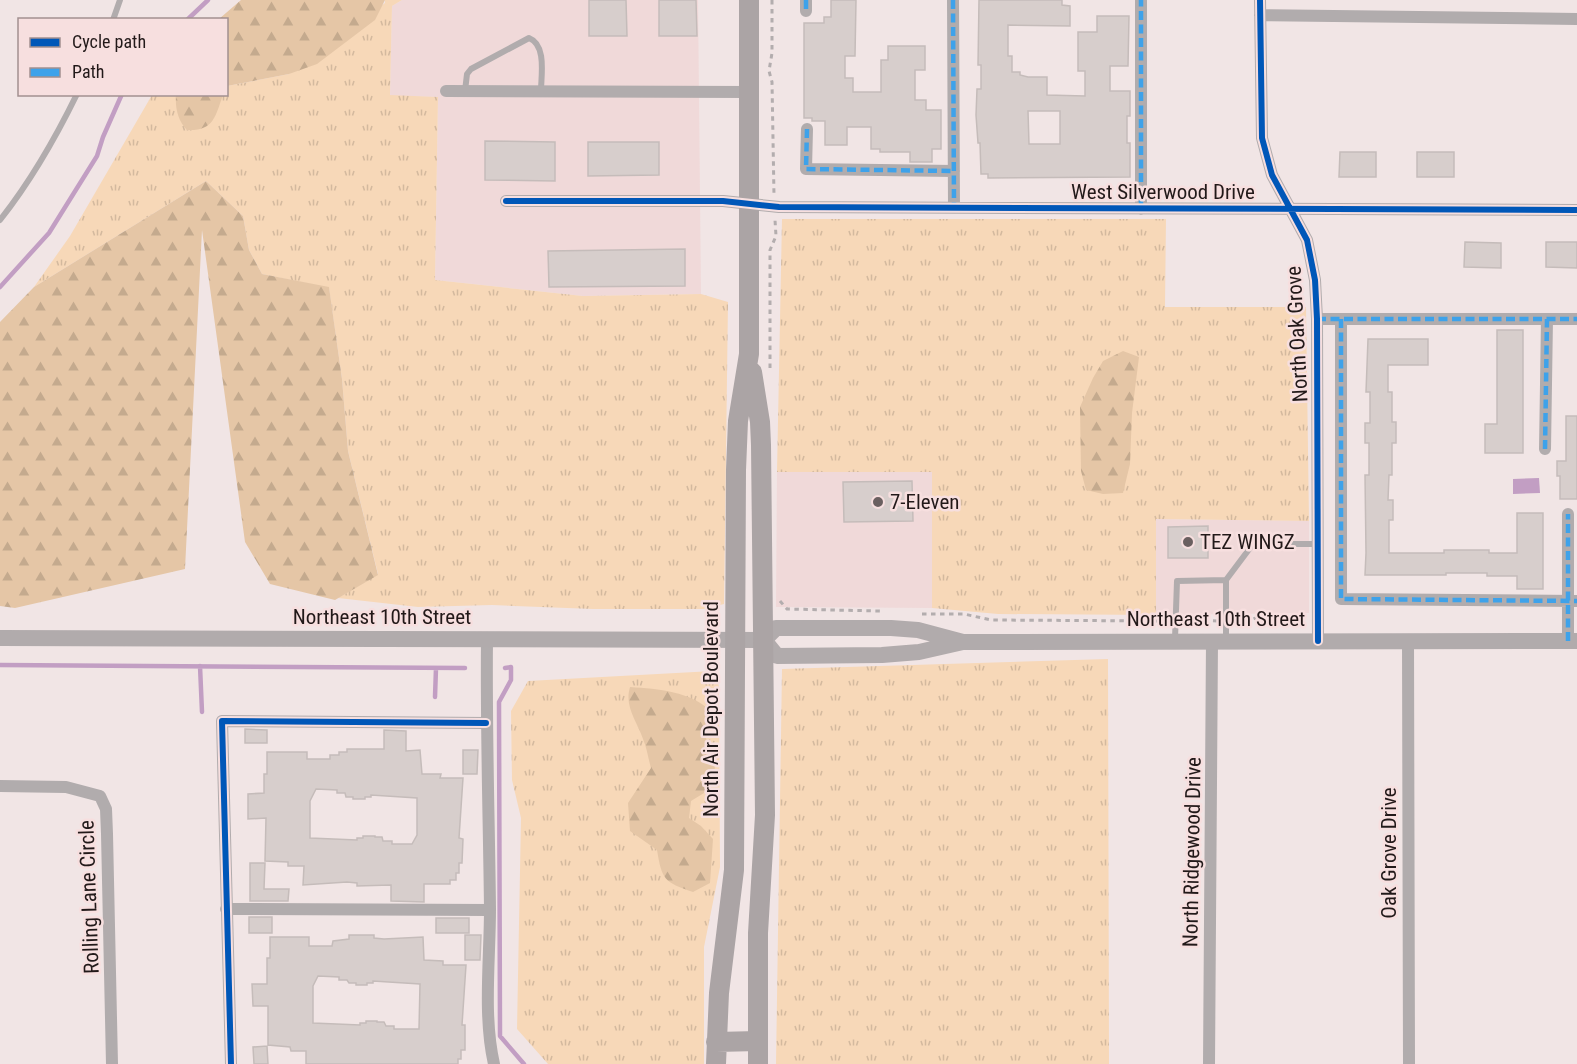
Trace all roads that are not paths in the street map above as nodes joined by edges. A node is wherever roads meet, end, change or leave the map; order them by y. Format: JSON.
{"nodes":[{"id":1,"x":120,"y":0,"type":"edge"},
{"id":2,"x":749,"y":0,"type":"edge"},
{"id":3,"x":953,"y":0,"type":"edge"},
{"id":4,"x":1142,"y":0,"type":"edge"},
{"id":5,"x":1260,"y":0,"type":"edge"},
{"id":6,"x":1260,"y":15,"type":"junction"},
{"id":7,"x":114,"y":18,"type":"edge"},
{"id":8,"x":1577,"y":19,"type":"edge"},
{"id":9,"x":446,"y":91,"type":"dead end"},
{"id":10,"x":465,"y":91,"type":"junction"},
{"id":11,"x":541,"y":92,"type":"junction"},
{"id":12,"x":749,"y":92,"type":"junction"},
{"id":13,"x":77,"y":96,"type":"edge"},
{"id":14,"x":807,"y":129,"type":"dead end"},
{"id":15,"x":954,"y":171,"type":"junction"},
{"id":16,"x":506,"y":201,"type":"dead end"},
{"id":17,"x":750,"y":204,"type":"junction"},
{"id":18,"x":954,"y":207,"type":"junction"},
{"id":19,"x":1141,"y":209,"type":"junction"},
{"id":20,"x":1290,"y":209,"type":"junction"},
{"id":21,"x":1577,"y":210,"type":"edge"},
{"id":22,"x":0,"y":220,"type":"edge"},
{"id":23,"x":1317,"y":319,"type":"junction"},
{"id":24,"x":1341,"y":319,"type":"junction"},
{"id":25,"x":1546,"y":319,"type":"junction"},
{"id":26,"x":1577,"y":319,"type":"edge"},
{"id":27,"x":749,"y":354,"type":"junction"},
{"id":28,"x":1545,"y":449,"type":"dead end"},
{"id":29,"x":1568,"y":514,"type":"dead end"},
{"id":30,"x":1317,"y":544,"type":"junction"},
{"id":31,"x":1226,"y":580,"type":"junction"},
{"id":32,"x":1572,"y":601,"type":"edge"},
{"id":33,"x":0,"y":638,"type":"edge"},
{"id":34,"x":487,"y":640,"type":"junction"},
{"id":35,"x":734,"y":640,"type":"junction"},
{"id":36,"x":764,"y":640,"type":"junction"},
{"id":37,"x":1175,"y":641,"type":"junction"},
{"id":38,"x":1219,"y":641,"type":"junction"},
{"id":39,"x":1318,"y":641,"type":"junction"},
{"id":40,"x":1408,"y":641,"type":"junction"},
{"id":41,"x":1572,"y":641,"type":"edge"},
{"id":42,"x":963,"y":642,"type":"junction"},
{"id":43,"x":486,"y":723,"type":"junction"},
{"id":44,"x":0,"y":786,"type":"edge"},
{"id":45,"x":226,"y":909,"type":"junction"},
{"id":46,"x":490,"y":910,"type":"junction"},
{"id":47,"x":758,"y":1041,"type":"junction"},
{"id":48,"x":716,"y":1042,"type":"junction"},
{"id":49,"x":112,"y":1064,"type":"edge"},
{"id":50,"x":231,"y":1064,"type":"edge"},
{"id":51,"x":494,"y":1064,"type":"edge"},
{"id":52,"x":716,"y":1064,"type":"edge"},
{"id":53,"x":758,"y":1064,"type":"edge"},
{"id":54,"x":1209,"y":1064,"type":"edge"},
{"id":55,"x":1409,"y":1064,"type":"edge"}],
"edges":[{"from":1,"to":7,"type":"lane"},
{"from":2,"to":12,"type":"main road","name":"North Air Depot Boulevard"},
{"from":3,"to":15,"type":"street"},
{"from":4,"to":19,"type":"street"},
{"from":5,"to":6,"type":"street","name":"North Oak Grove"},
{"from":6,"to":8,"type":"street"},
{"from":6,"to":20,"type":"street","name":"North Oak Grove"},
{"from":9,"to":10,"type":"street"},
{"from":10,"to":11,"type":"street"},
{"from":10,"to":11,"type":"lane"},
{"from":11,"to":12,"type":"street"},
{"from":12,"to":17,"type":"main road","name":"North Air Depot Boulevard"},
{"from":13,"to":22,"type":"lane"},
{"from":14,"to":15,"type":"street"},
{"from":15,"to":18,"type":"street"},
{"from":16,"to":17,"type":"street","name":"West Silverwood Drive"},
{"from":17,"to":18,"type":"street","name":"West Silverwood Drive"},
{"from":17,"to":27,"type":"main road","name":"North Air Depot Boulevard"},
{"from":18,"to":19,"type":"street","name":"West Silverwood Drive"},
{"from":19,"to":20,"type":"street","name":"West Silverwood Drive"},
{"from":20,"to":21,"type":"street","name":"West Silverwood Drive"},
{"from":20,"to":23,"type":"street","name":"North Oak Grove"},
{"from":23,"to":24,"type":"street"},
{"from":23,"to":30,"type":"street","name":"North Oak Grove"},
{"from":24,"to":25,"type":"street"},
{"from":24,"to":32,"type":"street"},
{"from":25,"to":26,"type":"street"},
{"from":25,"to":28,"type":"street"},
{"from":27,"to":35,"type":"main road","name":"North Air Depot Boulevard"},
{"from":27,"to":36,"type":"main road","name":"North Air Depot Boulevard"},
{"from":29,"to":32,"type":"street"},
{"from":30,"to":31,"type":"lane"},
{"from":30,"to":39,"type":"street","name":"North Oak Grove"},
{"from":31,"to":37,"type":"lane"},
{"from":31,"to":38,"type":"lane"},
{"from":32,"to":41,"type":"street"},
{"from":33,"to":34,"type":"main road","name":"Northeast 10th Street"},
{"from":34,"to":35,"type":"main road","name":"Northeast 10th Street"},
{"from":34,"to":43,"type":"street"},
{"from":35,"to":36,"type":"main road","name":"Northeast 10th Street"},
{"from":35,"to":48,"type":"main road","name":"North Air Depot Boulevard"},
{"from":36,"to":42,"type":"main road","name":"Northeast 10th Street"},
{"from":36,"to":42,"type":"main road","name":"Northeast 10th Street"},
{"from":36,"to":47,"type":"main road","name":"North Air Depot Boulevard"},
{"from":37,"to":38,"type":"main road","name":"Northeast 10th Street"},
{"from":37,"to":42,"type":"main road","name":"Northeast 10th Street"},
{"from":38,"to":39,"type":"main road","name":"Northeast 10th Street"},
{"from":38,"to":54,"type":"street","name":"North Ridgewood Drive"},
{"from":39,"to":40,"type":"main road","name":"Northeast 10th Street"},
{"from":40,"to":41,"type":"main road","name":"Northeast 10th Street"},
{"from":40,"to":55,"type":"street","name":"Oak Grove Drive"},
{"from":43,"to":45,"type":"street"},
{"from":43,"to":46,"type":"street"},
{"from":44,"to":49,"type":"street","name":"Rolling Lane Circle"},
{"from":45,"to":46,"type":"street"},
{"from":45,"to":50,"type":"street"},
{"from":46,"to":51,"type":"street"},
{"from":47,"to":48,"type":"main road"},
{"from":47,"to":53,"type":"main road","name":"North Air Depot Boulevard"},
{"from":48,"to":52,"type":"main road","name":"North Air Depot Boulevard"}]}
